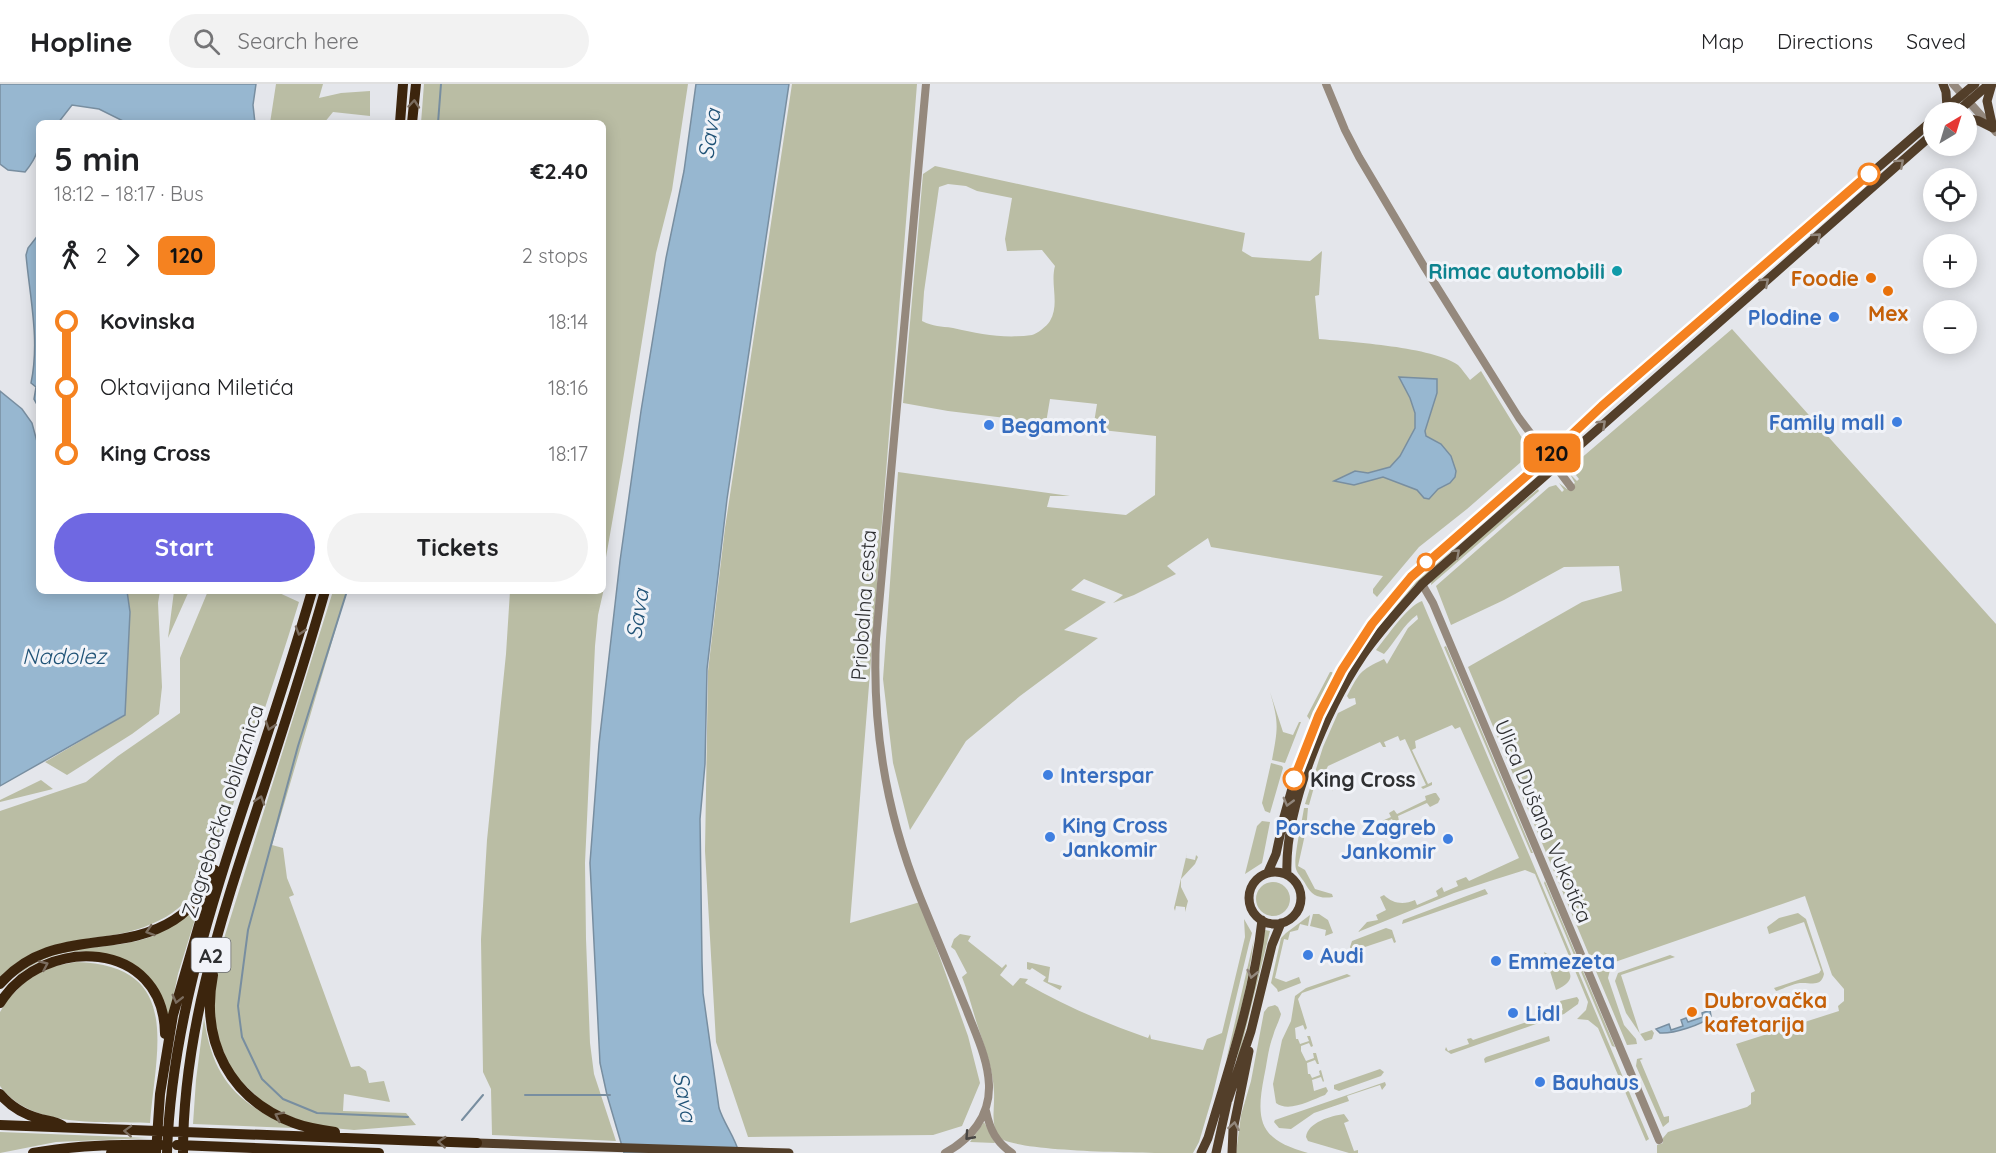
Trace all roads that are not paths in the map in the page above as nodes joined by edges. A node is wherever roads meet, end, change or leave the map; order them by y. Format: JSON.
{"nodes":[{"id":1,"x":404,"y":84,"type":"edge"},
{"id":2,"x":416,"y":84,"type":"edge"},
{"id":3,"x":926,"y":84,"type":"edge"},
{"id":4,"x":1326,"y":84,"type":"edge"},
{"id":5,"x":1943,"y":84,"type":"edge"},
{"id":6,"x":1953,"y":84,"type":"edge"},
{"id":7,"x":1975,"y":84,"type":"edge"},
{"id":8,"x":1991,"y":84,"type":"edge"},
{"id":9,"x":1966,"y":98,"type":"junction"},
{"id":10,"x":1945,"y":102,"type":"edge"},
{"id":11,"x":1959,"y":102,"type":"edge"},
{"id":12,"x":1963,"y":102,"type":"edge"},
{"id":13,"x":400,"y":120,"type":"edge"},
{"id":14,"x":412,"y":120,"type":"edge"},
{"id":15,"x":1977,"y":121,"type":"edge"},
{"id":16,"x":1923,"y":129,"type":"edge"},
{"id":17,"x":1994,"y":130,"type":"edge"},
{"id":18,"x":1923,"y":143,"type":"edge"},
{"id":19,"x":1548,"y":457,"type":"junction"},
{"id":20,"x":1556,"y":467,"type":"junction"},
{"id":21,"x":1572,"y":487,"type":"dead end"},
{"id":22,"x":1422,"y":584,"type":"junction"},
{"id":23,"x":311,"y":594,"type":"edge"},
{"id":24,"x":324,"y":594,"type":"edge"},
{"id":25,"x":244,"y":807,"type":"junction"},
{"id":26,"x":242,"y":856,"type":"junction"},
{"id":27,"x":1269,"y":872,"type":"junction"},
{"id":28,"x":1287,"y":875,"type":"junction"},
{"id":29,"x":210,"y":883,"type":"junction"},
{"id":30,"x":1262,"y":920,"type":"junction"},
{"id":31,"x":1281,"y":923,"type":"junction"},
{"id":32,"x":0,"y":984,"type":"edge"},
{"id":33,"x":0,"y":1003,"type":"edge"},
{"id":34,"x":1240,"y":1027,"type":"junction"},
{"id":35,"x":1251,"y":1031,"type":"junction"},
{"id":36,"x":162,"y":1082,"type":"junction"},
{"id":37,"x":0,"y":1094,"type":"edge"},
{"id":38,"x":165,"y":1095,"type":"junction"},
{"id":39,"x":1228,"y":1100,"type":"junction"},
{"id":40,"x":986,"y":1111,"type":"junction"},
{"id":41,"x":0,"y":1125,"type":"edge"},
{"id":42,"x":65,"y":1129,"type":"junction"},
{"id":43,"x":377,"y":1139,"type":"junction"},
{"id":44,"x":1659,"y":1140,"type":"dead end"},
{"id":45,"x":477,"y":1143,"type":"joint"},
{"id":46,"x":33,"y":1153,"type":"edge"},
{"id":47,"x":111,"y":1153,"type":"edge"},
{"id":48,"x":149,"y":1153,"type":"edge"},
{"id":49,"x":156,"y":1153,"type":"edge"},
{"id":50,"x":167,"y":1153,"type":"edge"},
{"id":51,"x":183,"y":1153,"type":"edge"},
{"id":52,"x":379,"y":1153,"type":"edge"},
{"id":53,"x":789,"y":1153,"type":"edge"},
{"id":54,"x":945,"y":1153,"type":"edge"},
{"id":55,"x":1012,"y":1153,"type":"edge"},
{"id":56,"x":1201,"y":1153,"type":"edge"},
{"id":57,"x":1216,"y":1153,"type":"edge"},
{"id":58,"x":1232,"y":1153,"type":"edge"}],
"edges":[{"from":1,"to":13,"type":"highway"},
{"from":14,"to":2,"type":"highway","one_way":true},
{"from":3,"to":40,"type":"street","name":"Priobalna cesta"},
{"from":4,"to":19,"type":"street"},
{"from":5,"to":10,"type":"main road"},
{"from":6,"to":9,"type":"street"},
{"from":7,"to":9,"type":"main road"},
{"from":8,"to":9,"type":"main road"},
{"from":8,"to":17,"type":"main road"},
{"from":9,"to":11,"type":"main road"},
{"from":9,"to":12,"type":"main road"},
{"from":9,"to":17,"type":"street"},
{"from":15,"to":17,"type":"main road"},
{"from":16,"to":19,"type":"main road"},
{"from":20,"to":18,"type":"main road","one_way":true},
{"from":19,"to":20,"type":"street"},
{"from":19,"to":27,"type":"main road","one_way":true},
{"from":20,"to":21,"type":"street"},
{"from":22,"to":20,"type":"main road","one_way":true},
{"from":22,"to":28,"type":"main road"},
{"from":22,"to":44,"type":"street","name":"Ulica Dušana Vukotića"},
{"from":23,"to":25,"type":"highway","name":"Zagrebačka obilaznica","number":"A2","one_way":true},
{"from":26,"to":24,"type":"highway","name":"Zagrebačka obilaznica","number":"A2","one_way":true},
{"from":25,"to":29,"type":"highway"},
{"from":25,"to":38,"type":"highway","name":"Zagrebačka obilaznica","number":"A2"},
{"from":43,"to":26,"type":"highway","one_way":true},
{"from":26,"to":51,"type":"highway","name":"Zagrebačka obilaznica","number":"A2"},
{"from":27,"to":28,"type":"main road"},
{"from":27,"to":30,"type":"main road"},
{"from":28,"to":31,"type":"main road"},
{"from":29,"to":32,"type":"highway","one_way":true},
{"from":29,"to":36,"type":"highway","one_way":true},
{"from":30,"to":31,"type":"main road"},
{"from":30,"to":34,"type":"main road","one_way":true},
{"from":31,"to":35,"type":"main road"},
{"from":33,"to":36,"type":"highway","one_way":true},
{"from":34,"to":39,"type":"main road"},
{"from":34,"to":56,"type":"main road"},
{"from":35,"to":39,"type":"main road"},
{"from":58,"to":35,"type":"main road","one_way":true},
{"from":36,"to":38,"type":"highway"},
{"from":37,"to":42,"type":"highway"},
{"from":38,"to":49,"type":"highway"},
{"from":38,"to":50,"type":"highway","name":"Zagrebačka obilaznica","number":"A2"},
{"from":39,"to":57,"type":"main road"},
{"from":40,"to":54,"type":"street","name":"Priobalna cesta","one_way":true},
{"from":40,"to":55,"type":"street","name":"Priobalna cesta"},
{"from":41,"to":42,"type":"highway"},
{"from":43,"to":42,"type":"highway","one_way":true},
{"from":45,"to":43,"type":"highway","one_way":true},
{"from":45,"to":53,"type":"main road"},
{"from":46,"to":52,"type":"highway"},
{"from":47,"to":48,"type":"highway"}]}
